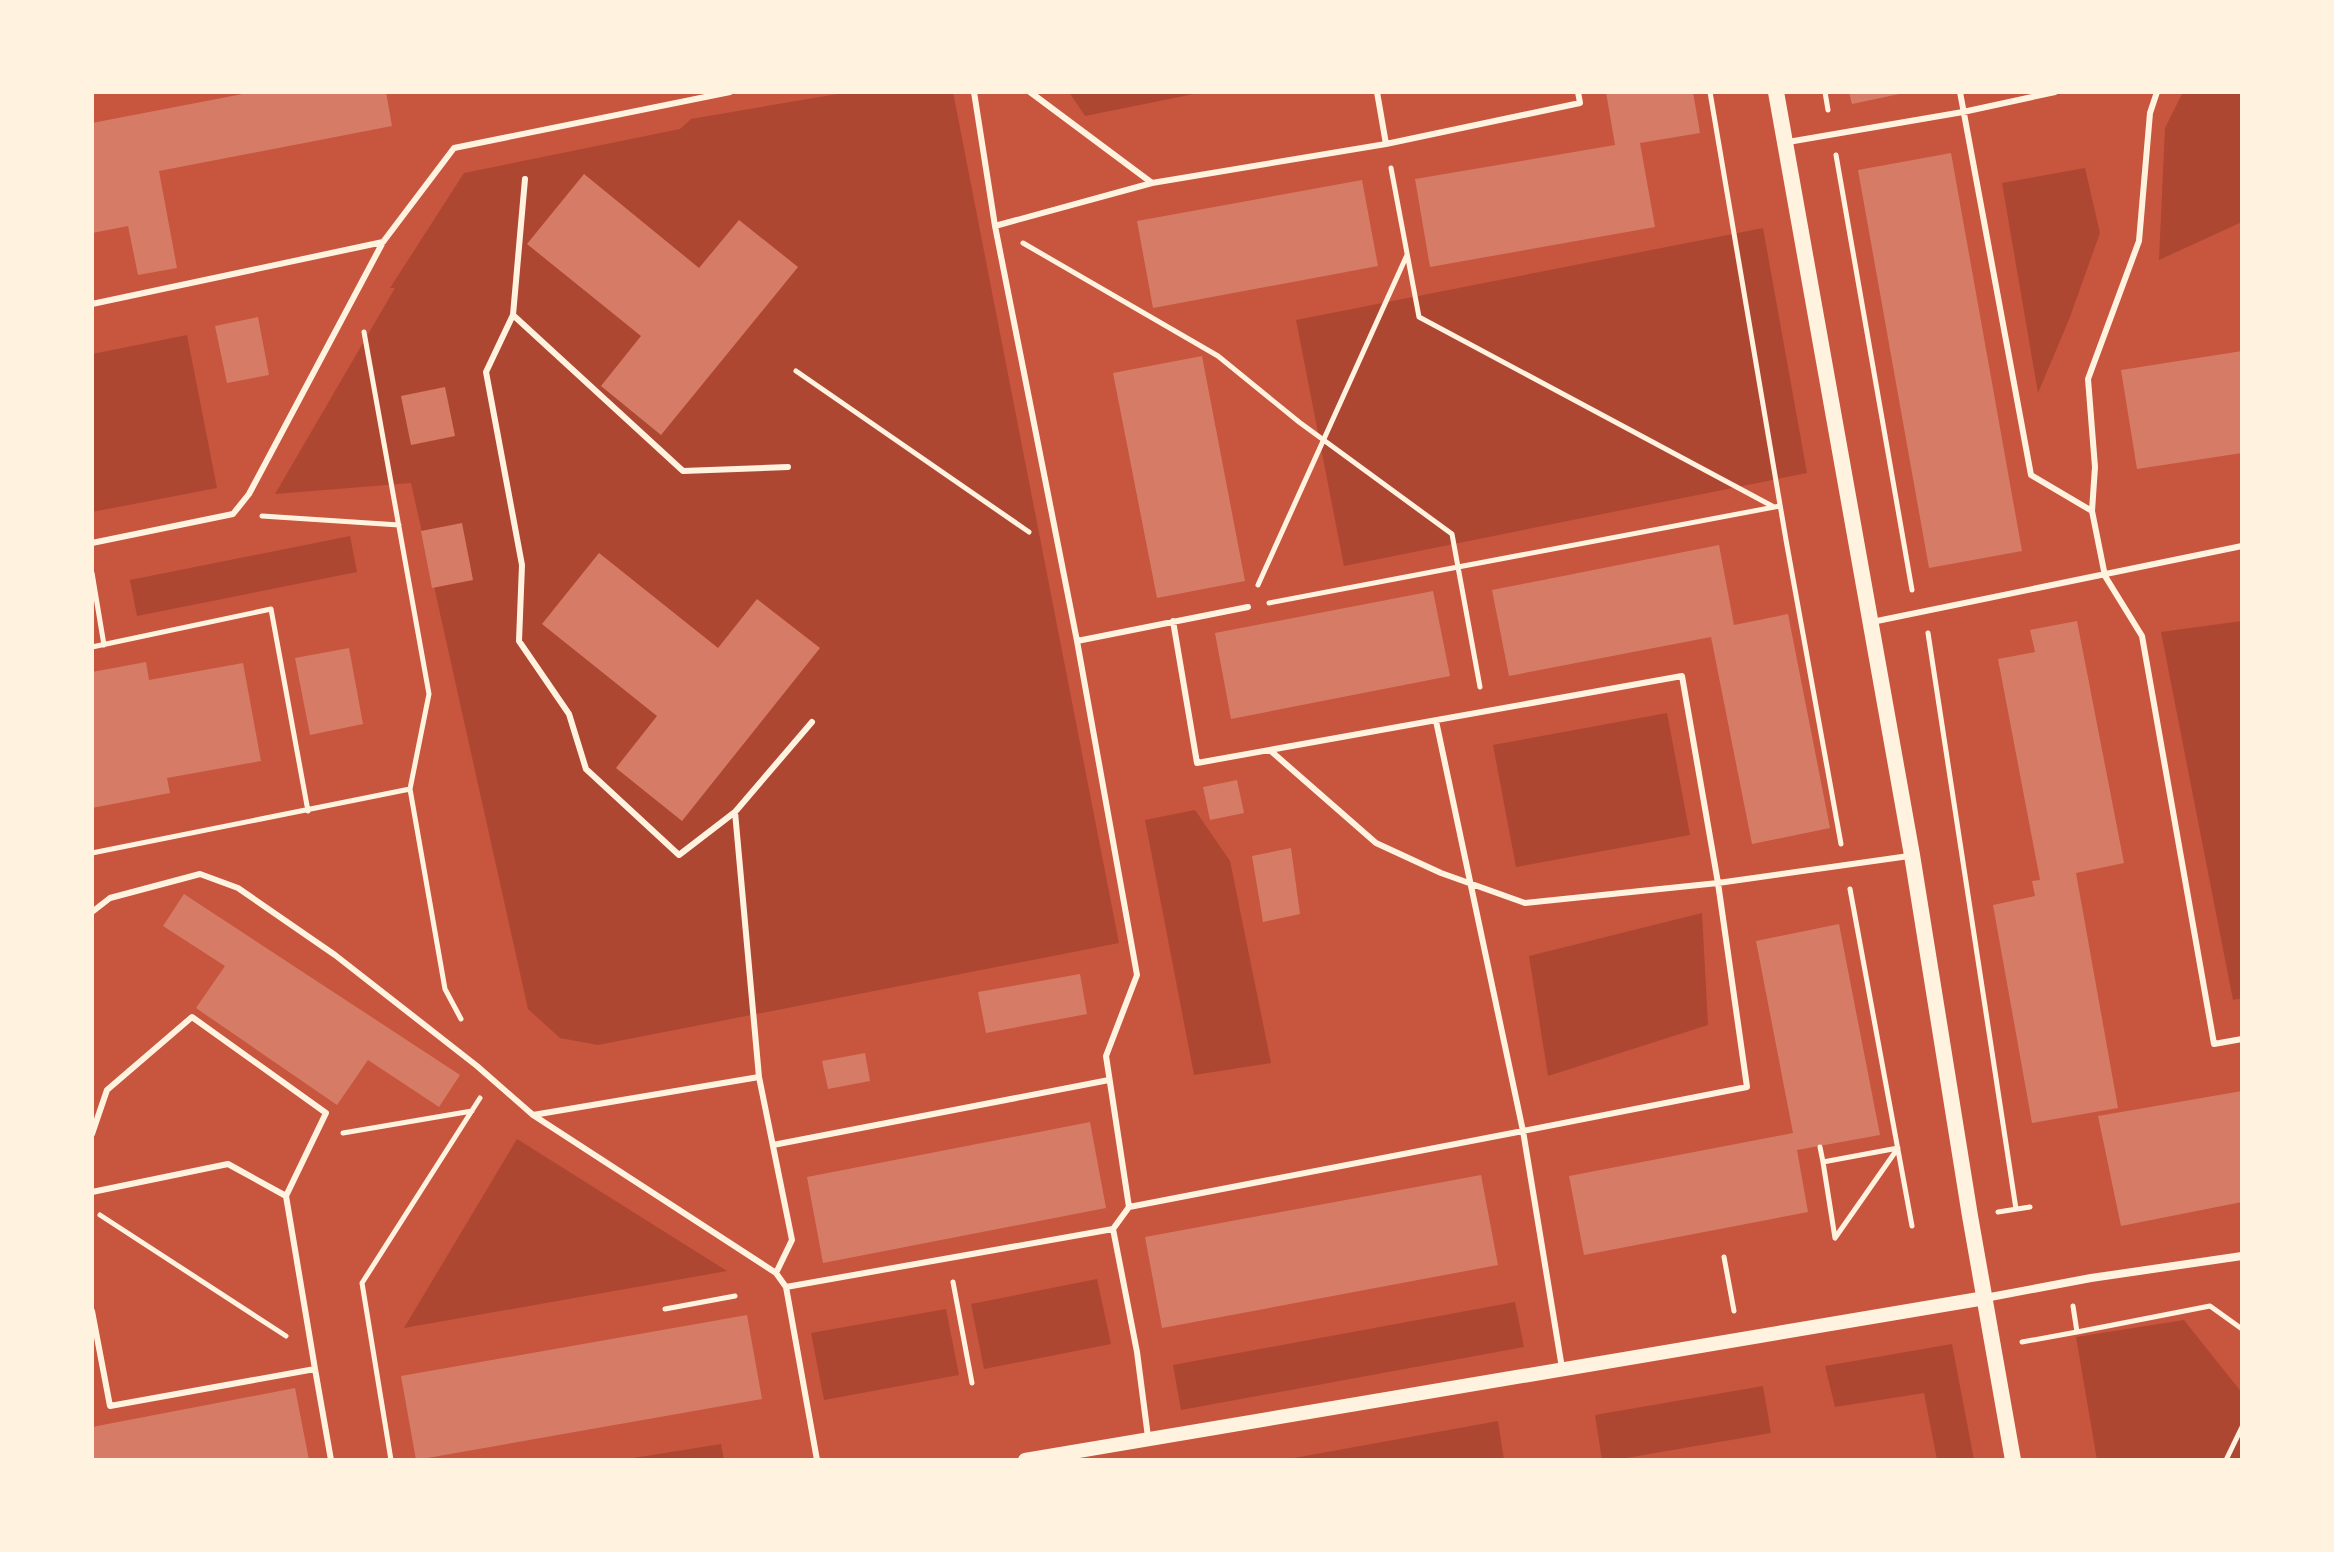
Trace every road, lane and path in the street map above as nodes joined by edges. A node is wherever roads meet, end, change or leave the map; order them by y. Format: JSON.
{"nodes":[{"id":1,"x":730,"y":92,"type":"edge"},
{"id":2,"x":974,"y":92,"type":"edge"},
{"id":3,"x":1030,"y":92,"type":"edge"},
{"id":4,"x":1377,"y":92,"type":"edge"},
{"id":5,"x":1578,"y":92,"type":"edge"},
{"id":6,"x":1710,"y":92,"type":"edge"},
{"id":7,"x":1776,"y":92,"type":"edge"},
{"id":8,"x":1825,"y":92,"type":"edge"},
{"id":9,"x":1960,"y":92,"type":"edge"},
{"id":10,"x":2055,"y":92,"type":"edge"},
{"id":11,"x":2157,"y":92,"type":"edge"},
{"id":12,"x":1963,"y":112,"type":"junction"},
{"id":13,"x":1832,"y":134,"type":"junction"},
{"id":14,"x":1784,"y":143,"type":"junction"},
{"id":15,"x":1386,"y":144,"type":"junction"},
{"id":16,"x":525,"y":179,"type":"dead end"},
{"id":17,"x":1152,"y":183,"type":"junction"},
{"id":18,"x":995,"y":226,"type":"junction"},
{"id":19,"x":383,"y":242,"type":"junction"},
{"id":20,"x":1407,"y":254,"type":"junction"},
{"id":21,"x":357,"y":292,"type":"junction"},
{"id":22,"x":92,"y":304,"type":"edge"},
{"id":23,"x":513,"y":315,"type":"junction"},
{"id":24,"x":796,"y":371,"type":"dead end"},
{"id":25,"x":1324,"y":439,"type":"junction"},
{"id":26,"x":788,"y":467,"type":"dead end"},
{"id":27,"x":1779,"y":508,"type":"junction"},
{"id":28,"x":2092,"y":511,"type":"junction"},
{"id":29,"x":233,"y":514,"type":"junction"},
{"id":30,"x":399,"y":525,"type":"junction"},
{"id":31,"x":1040,"y":540,"type":"dead end"},
{"id":32,"x":92,"y":543,"type":"edge"},
{"id":33,"x":2242,"y":546,"type":"edge"},
{"id":34,"x":1458,"y":567,"type":"junction"},
{"id":35,"x":92,"y":573,"type":"edge"},
{"id":36,"x":2105,"y":576,"type":"junction"},
{"id":37,"x":1248,"y":607,"type":"junction"},
{"id":38,"x":1924,"y":612,"type":"junction"},
{"id":39,"x":1173,"y":621,"type":"junction"},
{"id":40,"x":1872,"y":622,"type":"junction"},
{"id":41,"x":1077,"y":641,"type":"junction"},
{"id":42,"x":104,"y":645,"type":"junction"},
{"id":43,"x":92,"y":647,"type":"edge"},
{"id":44,"x":1485,"y":712,"type":"junction"},
{"id":45,"x":1436,"y":721,"type":"junction"},
{"id":46,"x":812,"y":722,"type":"dead end"},
{"id":47,"x":1272,"y":752,"type":"junction"},
{"id":48,"x":410,"y":789,"type":"junction"},
{"id":49,"x":308,"y":811,"type":"junction"},
{"id":50,"x":735,"y":812,"type":"junction"},
{"id":51,"x":92,"y":853,"type":"edge"},
{"id":52,"x":1912,"y":855,"type":"junction"},
{"id":53,"x":1845,"y":865,"type":"junction"},
{"id":54,"x":1718,"y":883,"type":"junction"},
{"id":55,"x":1471,"y":884,"type":"junction"},
{"id":56,"x":92,"y":912,"type":"edge"},
{"id":57,"x":465,"y":1028,"type":"dead end"},
{"id":58,"x":2242,"y":1039,"type":"edge"},
{"id":59,"x":759,"y":1077,"type":"junction"},
{"id":60,"x":492,"y":1080,"type":"junction"},
{"id":61,"x":1109,"y":1080,"type":"junction"},
{"id":62,"x":472,"y":1111,"type":"junction"},
{"id":63,"x":533,"y":1115,"type":"junction"},
{"id":64,"x":1523,"y":1131,"type":"junction"},
{"id":65,"x":92,"y":1134,"type":"edge"},
{"id":66,"x":315,"y":1137,"type":"junction"},
{"id":67,"x":773,"y":1145,"type":"junction"},
{"id":68,"x":1820,"y":1147,"type":"dead end"},
{"id":69,"x":1898,"y":1148,"type":"junction"},
{"id":70,"x":1823,"y":1162,"type":"junction"},
{"id":71,"x":92,"y":1192,"type":"edge"},
{"id":72,"x":286,"y":1196,"type":"junction"},
{"id":73,"x":1129,"y":1207,"type":"junction"},
{"id":74,"x":2016,"y":1209,"type":"dead end"},
{"id":75,"x":92,"y":1210,"type":"edge"},
{"id":76,"x":1912,"y":1226,"type":"dead end"},
{"id":77,"x":1113,"y":1229,"type":"junction"},
{"id":78,"x":2242,"y":1256,"type":"edge"},
{"id":79,"x":949,"y":1258,"type":"junction"},
{"id":80,"x":776,"y":1273,"type":"junction"},
{"id":81,"x":2068,"y":1282,"type":"junction"},
{"id":82,"x":786,"y":1287,"type":"junction"},
{"id":83,"x":735,"y":1296,"type":"dead end"},
{"id":84,"x":1985,"y":1298,"type":"junction"},
{"id":85,"x":665,"y":1309,"type":"dead end"},
{"id":86,"x":92,"y":1311,"type":"edge"},
{"id":87,"x":2242,"y":1329,"type":"edge"},
{"id":88,"x":2077,"y":1332,"type":"junction"},
{"id":89,"x":1993,"y":1347,"type":"junction"},
{"id":90,"x":312,"y":1354,"type":"junction"},
{"id":91,"x":1562,"y":1368,"type":"junction"},
{"id":92,"x":315,"y":1369,"type":"junction"},
{"id":93,"x":972,"y":1383,"type":"dead end"},
{"id":94,"x":2242,"y":1427,"type":"edge"},
{"id":95,"x":1148,"y":1441,"type":"junction"},
{"id":96,"x":331,"y":1460,"type":"edge"},
{"id":97,"x":391,"y":1460,"type":"edge"},
{"id":98,"x":817,"y":1460,"type":"edge"},
{"id":99,"x":1025,"y":1460,"type":"edge"},
{"id":100,"x":2013,"y":1460,"type":"edge"},
{"id":101,"x":2226,"y":1460,"type":"edge"}],
"edges":[{"from":1,"to":19,"type":"lane"},
{"from":2,"to":18,"type":"lane"},
{"from":3,"to":17,"type":"lane"},
{"from":4,"to":15,"type":"lane"},
{"from":5,"to":15,"type":"lane"},
{"from":6,"to":27,"type":"path"},
{"from":7,"to":14,"type":"main road"},
{"from":8,"to":13,"type":"path"},
{"from":9,"to":12,"type":"lane"},
{"from":10,"to":12,"type":"lane"},
{"from":11,"to":28,"type":"lane"},
{"from":12,"to":13,"type":"lane"},
{"from":12,"to":28,"type":"lane"},
{"from":13,"to":14,"type":"lane"},
{"from":13,"to":38,"type":"path"},
{"from":14,"to":40,"type":"main road"},
{"from":15,"to":17,"type":"lane"},
{"from":15,"to":20,"type":"path"},
{"from":16,"to":23,"type":"lane"},
{"from":17,"to":18,"type":"lane"},
{"from":18,"to":25,"type":"path"},
{"from":18,"to":41,"type":"lane"},
{"from":19,"to":21,"type":"lane"},
{"from":19,"to":22,"type":"lane"},
{"from":20,"to":25,"type":"path"},
{"from":20,"to":27,"type":"path"},
{"from":21,"to":29,"type":"lane"},
{"from":21,"to":30,"type":"path"},
{"from":23,"to":26,"type":"lane"},
{"from":23,"to":50,"type":"lane"},
{"from":24,"to":31,"type":"path"},
{"from":25,"to":34,"type":"path"},
{"from":25,"to":37,"type":"path"},
{"from":27,"to":34,"type":"path"},
{"from":27,"to":53,"type":"path"},
{"from":28,"to":36,"type":"lane"},
{"from":29,"to":30,"type":"path"},
{"from":29,"to":32,"type":"lane"},
{"from":30,"to":48,"type":"path"},
{"from":33,"to":36,"type":"lane"},
{"from":34,"to":37,"type":"path"},
{"from":34,"to":44,"type":"path"},
{"from":35,"to":42,"type":"path"},
{"from":36,"to":38,"type":"lane"},
{"from":36,"to":58,"type":"lane"},
{"from":37,"to":39,"type":"lane"},
{"from":38,"to":40,"type":"lane"},
{"from":38,"to":74,"type":"path"},
{"from":39,"to":41,"type":"lane"},
{"from":39,"to":47,"type":"lane"},
{"from":40,"to":52,"type":"main road"},
{"from":41,"to":61,"type":"lane"},
{"from":42,"to":43,"type":"path"},
{"from":42,"to":49,"type":"path"},
{"from":44,"to":45,"type":"lane"},
{"from":44,"to":54,"type":"lane"},
{"from":45,"to":47,"type":"lane"},
{"from":45,"to":55,"type":"lane"},
{"from":46,"to":50,"type":"lane"},
{"from":47,"to":55,"type":"lane"},
{"from":48,"to":49,"type":"path"},
{"from":48,"to":57,"type":"path"},
{"from":49,"to":51,"type":"path"},
{"from":50,"to":59,"type":"lane"},
{"from":52,"to":53,"type":"lane"},
{"from":52,"to":84,"type":"main road"},
{"from":53,"to":54,"type":"lane"},
{"from":53,"to":69,"type":"path"},
{"from":54,"to":55,"type":"lane"},
{"from":54,"to":64,"type":"lane"},
{"from":55,"to":64,"type":"lane"},
{"from":56,"to":60,"type":"lane"},
{"from":59,"to":63,"type":"lane"},
{"from":59,"to":67,"type":"lane"},
{"from":60,"to":62,"type":"path"},
{"from":60,"to":63,"type":"lane"},
{"from":61,"to":67,"type":"lane"},
{"from":61,"to":73,"type":"lane"},
{"from":62,"to":66,"type":"path"},
{"from":62,"to":97,"type":"path"},
{"from":63,"to":80,"type":"lane"},
{"from":64,"to":73,"type":"lane"},
{"from":64,"to":91,"type":"lane"},
{"from":65,"to":66,"type":"lane"},
{"from":66,"to":72,"type":"lane"},
{"from":67,"to":80,"type":"lane"},
{"from":68,"to":70,"type":"path"},
{"from":69,"to":70,"type":"path"},
{"from":69,"to":70,"type":"path"},
{"from":69,"to":76,"type":"path"},
{"from":71,"to":72,"type":"lane"},
{"from":72,"to":90,"type":"lane"},
{"from":73,"to":77,"type":"lane"},
{"from":75,"to":90,"type":"path"},
{"from":77,"to":79,"type":"lane"},
{"from":77,"to":95,"type":"lane"},
{"from":78,"to":81,"type":"street"},
{"from":79,"to":82,"type":"lane"},
{"from":79,"to":93,"type":"path"},
{"from":80,"to":82,"type":"lane"},
{"from":81,"to":84,"type":"street"},
{"from":81,"to":88,"type":"path"},
{"from":82,"to":98,"type":"lane"},
{"from":83,"to":85,"type":"path"},
{"from":84,"to":89,"type":"main road"},
{"from":84,"to":91,"type":"street"},
{"from":86,"to":92,"type":"lane"},
{"from":87,"to":88,"type":"path"},
{"from":88,"to":89,"type":"path"},
{"from":89,"to":100,"type":"main road"},
{"from":90,"to":92,"type":"lane"},
{"from":91,"to":95,"type":"street"},
{"from":92,"to":96,"type":"lane"},
{"from":94,"to":101,"type":"path"},
{"from":95,"to":99,"type":"street"}]}
